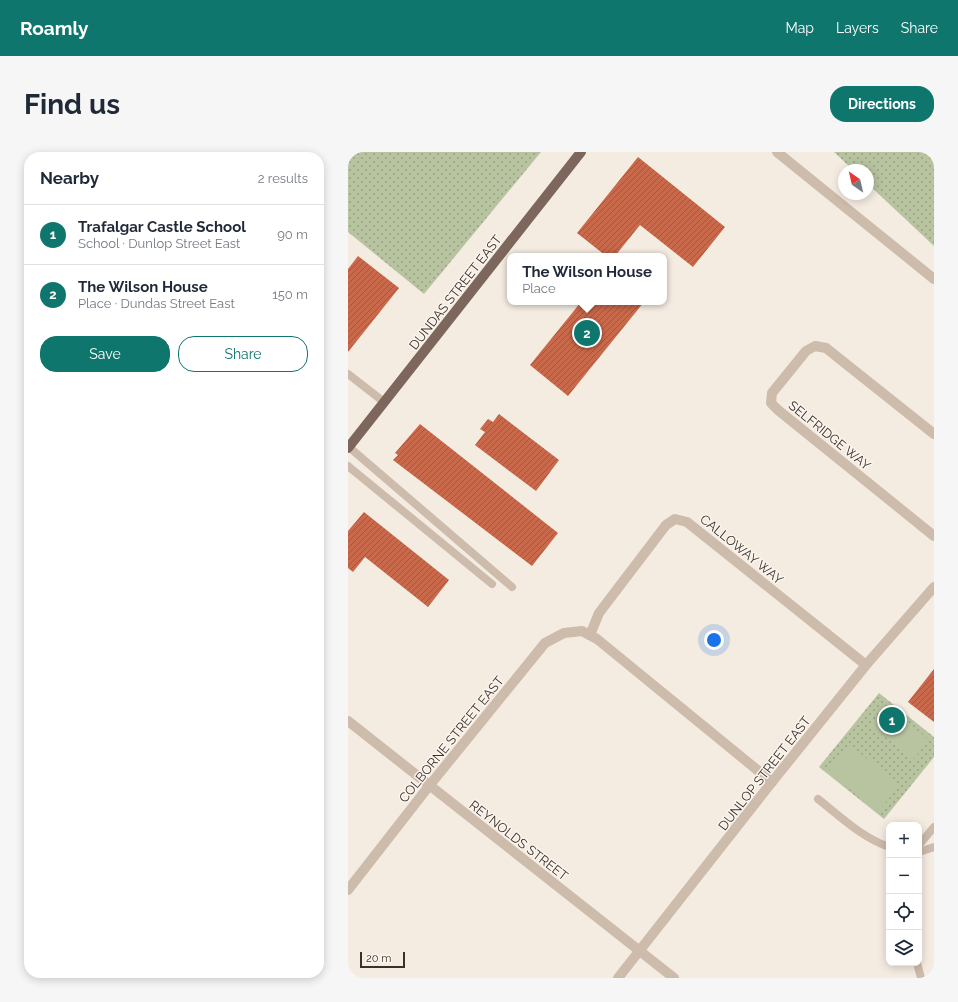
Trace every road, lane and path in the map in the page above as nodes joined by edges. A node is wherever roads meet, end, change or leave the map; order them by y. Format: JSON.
{"nodes":[{"id":1,"x":582,"y":152,"type":"edge"},
{"id":2,"x":777,"y":152,"type":"edge"},
{"id":3,"x":934,"y":279,"type":"edge"},
{"id":4,"x":348,"y":374,"type":"edge"},
{"id":5,"x":384,"y":402,"type":"junction"},
{"id":6,"x":934,"y":434,"type":"edge"},
{"id":7,"x":348,"y":448,"type":"edge"},
{"id":8,"x":348,"y":466,"type":"edge"},
{"id":9,"x":934,"y":536,"type":"edge"},
{"id":10,"x":492,"y":584,"type":"dead end"},
{"id":11,"x":512,"y":587,"type":"dead end"},
{"id":12,"x":934,"y":588,"type":"edge"},
{"id":13,"x":590,"y":635,"type":"junction"},
{"id":14,"x":866,"y":665,"type":"junction"},
{"id":15,"x":348,"y":721,"type":"edge"},
{"id":16,"x":772,"y":782,"type":"junction"},
{"id":17,"x":429,"y":786,"type":"junction"},
{"id":18,"x":818,"y":799,"type":"dead end"},
{"id":19,"x":934,"y":827,"type":"edge"},
{"id":20,"x":922,"y":841,"type":"edge"},
{"id":21,"x":886,"y":846,"type":"edge"},
{"id":22,"x":934,"y":847,"type":"edge"},
{"id":23,"x":922,"y":851,"type":"edge"},
{"id":24,"x":348,"y":890,"type":"edge"},
{"id":25,"x":640,"y":950,"type":"junction"},
{"id":26,"x":918,"y":966,"type":"edge"},
{"id":27,"x":618,"y":978,"type":"edge"},
{"id":28,"x":674,"y":978,"type":"edge"},
{"id":29,"x":921,"y":978,"type":"edge"}],
"edges":[{"from":1,"to":5,"type":"main road","name":"DUNDAS STREET EAST"},
{"from":2,"to":3,"type":"street"},
{"from":4,"to":5,"type":"lane"},
{"from":5,"to":7,"type":"main road","name":"DUNDAS STREET EAST"},
{"from":6,"to":9,"type":"street","name":"SELFRIDGE WAY"},
{"from":7,"to":11,"type":"lane"},
{"from":8,"to":10,"type":"lane"},
{"from":12,"to":14,"type":"street","name":"DUNLOP STREET EAST"},
{"from":13,"to":14,"type":"street","name":"CALLOWAY WAY"},
{"from":13,"to":16,"type":"street"},
{"from":13,"to":17,"type":"street","name":"COLBORNE STREET EAST"},
{"from":14,"to":16,"type":"street","name":"DUNLOP STREET EAST"},
{"from":15,"to":17,"type":"street","name":"REYNOLDS STREET"},
{"from":16,"to":25,"type":"street","name":"DUNLOP STREET EAST"},
{"from":17,"to":24,"type":"street","name":"COLBORNE STREET EAST"},
{"from":17,"to":25,"type":"street","name":"REYNOLDS STREET"},
{"from":18,"to":21,"type":"lane"},
{"from":19,"to":20,"type":"lane"},
{"from":22,"to":23,"type":"lane"},
{"from":25,"to":27,"type":"street","name":"DUNLOP STREET EAST"},
{"from":25,"to":28,"type":"street","name":"REYNOLDS STREET"},
{"from":26,"to":29,"type":"lane"}]}
